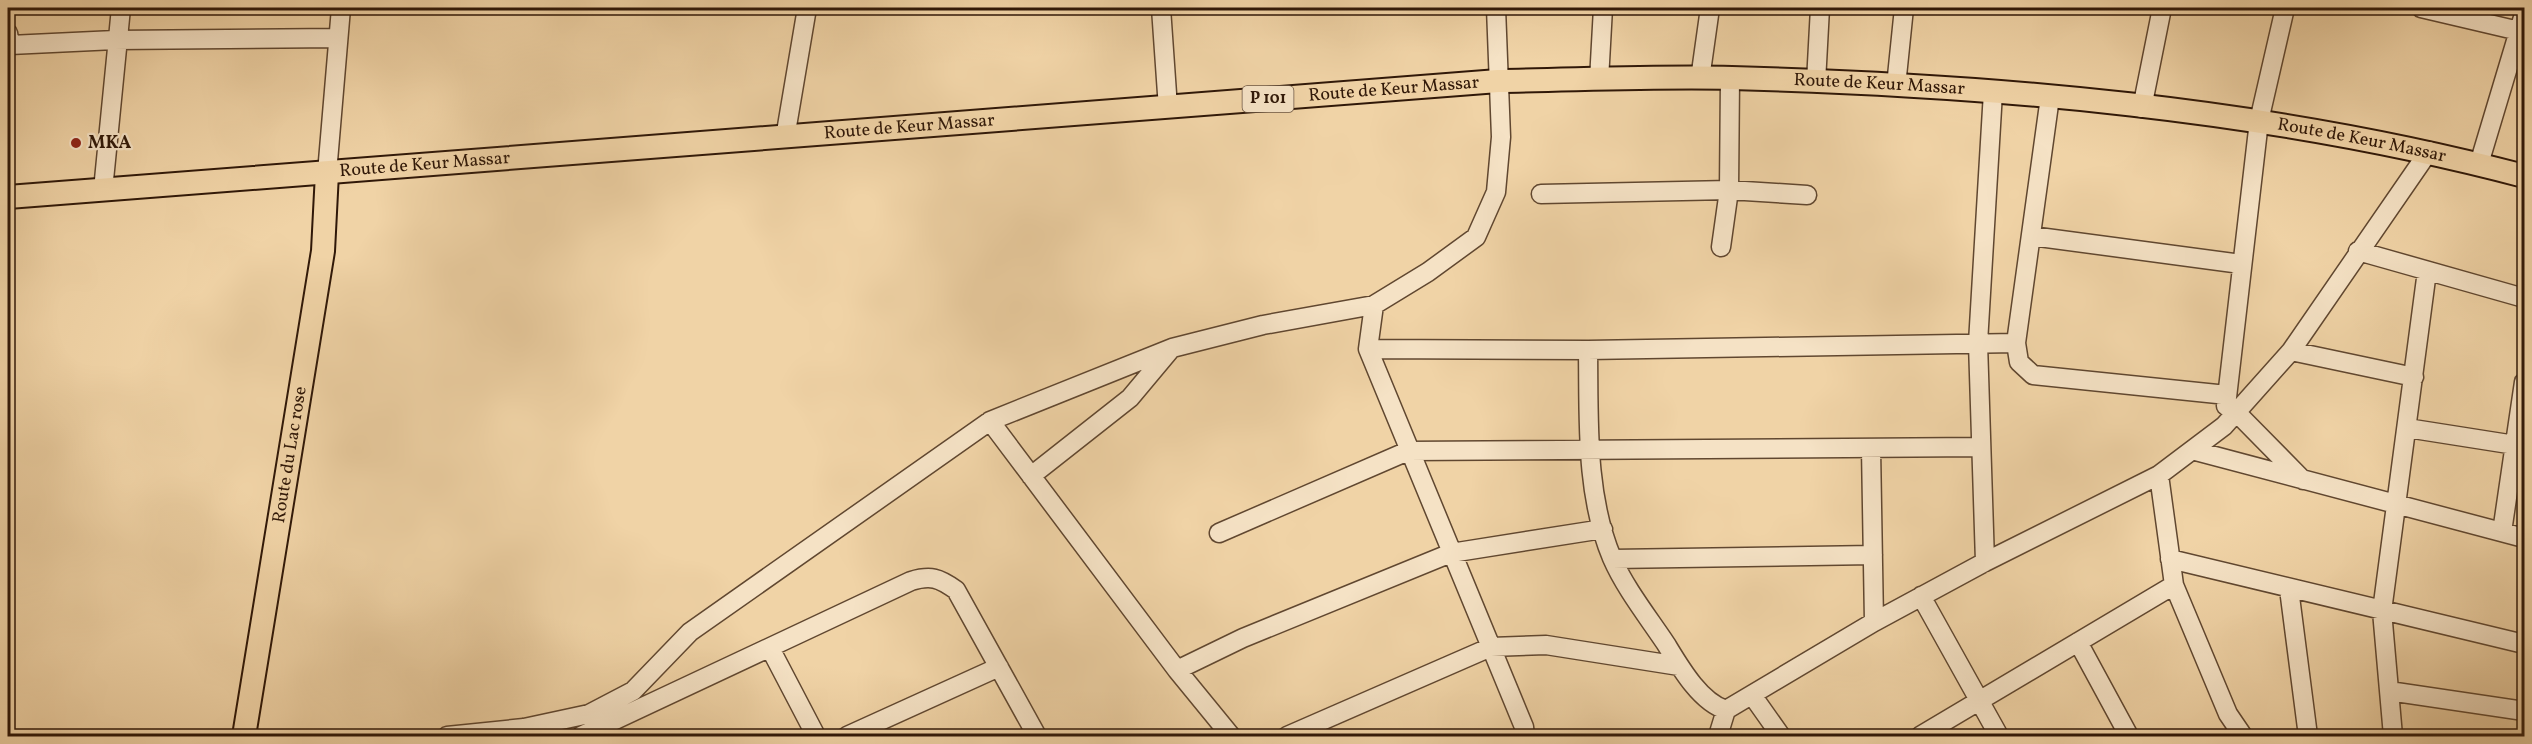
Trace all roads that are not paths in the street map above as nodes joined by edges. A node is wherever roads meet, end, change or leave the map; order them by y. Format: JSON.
{"nodes":[{"id":1,"x":121,"y":8,"type":"edge"},
{"id":2,"x":340,"y":8,"type":"edge"},
{"id":3,"x":807,"y":8,"type":"edge"},
{"id":4,"x":1161,"y":8,"type":"edge"},
{"id":5,"x":1496,"y":8,"type":"edge"},
{"id":6,"x":1603,"y":8,"type":"edge"},
{"id":7,"x":1710,"y":8,"type":"edge"},
{"id":8,"x":1820,"y":8,"type":"edge"},
{"id":9,"x":1904,"y":8,"type":"edge"},
{"id":10,"x":2162,"y":8,"type":"edge"},
{"id":11,"x":2285,"y":8,"type":"edge"},
{"id":12,"x":2421,"y":8,"type":"edge"},
{"id":13,"x":2522,"y":23,"type":"edge"},
{"id":14,"x":8,"y":33,"type":"edge"},
{"id":15,"x":338,"y":38,"type":"junction"},
{"id":16,"x":116,"y":40,"type":"junction"},
{"id":17,"x":1730,"y":78,"type":"junction"},
{"id":18,"x":1700,"y":79,"type":"junction"},
{"id":19,"x":1599,"y":80,"type":"junction"},
{"id":20,"x":1498,"y":81,"type":"junction"},
{"id":21,"x":1816,"y":82,"type":"junction"},
{"id":22,"x":1896,"y":86,"type":"junction"},
{"id":23,"x":1993,"y":92,"type":"junction"},
{"id":24,"x":2050,"y":97,"type":"junction"},
{"id":25,"x":1168,"y":108,"type":"junction"},
{"id":26,"x":2142,"y":108,"type":"junction"},
{"id":27,"x":2259,"y":121,"type":"junction"},
{"id":28,"x":785,"y":138,"type":"junction"},
{"id":29,"x":2428,"y":151,"type":"junction"},
{"id":30,"x":2479,"y":164,"type":"junction"},
{"id":31,"x":327,"y":173,"type":"junction"},
{"id":32,"x":2524,"y":176,"type":"edge"},
{"id":33,"x":103,"y":190,"type":"junction"},
{"id":34,"x":1729,"y":190,"type":"junction"},
{"id":35,"x":1541,"y":195,"type":"dead end"},
{"id":36,"x":1807,"y":195,"type":"dead end"},
{"id":37,"x":8,"y":197,"type":"edge"},
{"id":38,"x":2031,"y":236,"type":"junction"},
{"id":39,"x":1721,"y":247,"type":"dead end"},
{"id":40,"x":2358,"y":252,"type":"junction"},
{"id":41,"x":2241,"y":264,"type":"junction"},
{"id":42,"x":2427,"y":271,"type":"junction"},
{"id":43,"x":2524,"y":298,"type":"edge"},
{"id":44,"x":1374,"y":305,"type":"junction"},
{"id":45,"x":1978,"y":343,"type":"junction"},
{"id":46,"x":2016,"y":343,"type":"junction"},
{"id":47,"x":1172,"y":348,"type":"junction"},
{"id":48,"x":1368,"y":349,"type":"junction"},
{"id":49,"x":1588,"y":350,"type":"junction"},
{"id":50,"x":2291,"y":351,"type":"junction"},
{"id":51,"x":2414,"y":377,"type":"junction"},
{"id":52,"x":2524,"y":382,"type":"edge"},
{"id":53,"x":2227,"y":395,"type":"junction"},
{"id":54,"x":2237,"y":413,"type":"junction"},
{"id":55,"x":990,"y":421,"type":"junction"},
{"id":56,"x":2224,"y":426,"type":"junction"},
{"id":57,"x":2407,"y":428,"type":"junction"},
{"id":58,"x":2515,"y":445,"type":"junction"},
{"id":59,"x":1981,"y":447,"type":"junction"},
{"id":60,"x":1871,"y":448,"type":"junction"},
{"id":61,"x":2192,"y":450,"type":"junction"},
{"id":62,"x":1408,"y":451,"type":"junction"},
{"id":63,"x":1590,"y":451,"type":"junction"},
{"id":64,"x":2159,"y":475,"type":"junction"},
{"id":65,"x":1031,"y":476,"type":"junction"},
{"id":66,"x":2304,"y":480,"type":"junction"},
{"id":67,"x":2396,"y":505,"type":"junction"},
{"id":68,"x":1604,"y":529,"type":"junction"},
{"id":69,"x":2502,"y":532,"type":"junction"},
{"id":70,"x":1219,"y":533,"type":"dead end"},
{"id":71,"x":2524,"y":538,"type":"edge"},
{"id":72,"x":1451,"y":554,"type":"junction"},
{"id":73,"x":1873,"y":555,"type":"junction"},
{"id":74,"x":1613,"y":559,"type":"junction"},
{"id":75,"x":2170,"y":559,"type":"junction"},
{"id":76,"x":1985,"y":562,"type":"junction"},
{"id":77,"x":2174,"y":585,"type":"junction"},
{"id":78,"x":2289,"y":589,"type":"junction"},
{"id":79,"x":1921,"y":596,"type":"junction"},
{"id":80,"x":2382,"y":611,"type":"junction"},
{"id":81,"x":1874,"y":622,"type":"junction"},
{"id":82,"x":2078,"y":642,"type":"junction"},
{"id":83,"x":2524,"y":644,"type":"edge"},
{"id":84,"x":1491,"y":647,"type":"junction"},
{"id":85,"x":770,"y":648,"type":"junction"},
{"id":86,"x":1679,"y":666,"type":"junction"},
{"id":87,"x":999,"y":667,"type":"junction"},
{"id":88,"x":1177,"y":670,"type":"junction"},
{"id":89,"x":2389,"y":691,"type":"junction"},
{"id":90,"x":1752,"y":694,"type":"junction"},
{"id":91,"x":1979,"y":701,"type":"junction"},
{"id":92,"x":1726,"y":710,"type":"junction"},
{"id":93,"x":2524,"y":711,"type":"edge"},
{"id":94,"x":244,"y":736,"type":"edge"},
{"id":95,"x":447,"y":736,"type":"edge"},
{"id":96,"x":581,"y":736,"type":"edge"},
{"id":97,"x":816,"y":736,"type":"edge"},
{"id":98,"x":847,"y":736,"type":"edge"},
{"id":99,"x":1037,"y":736,"type":"edge"},
{"id":100,"x":1231,"y":736,"type":"edge"},
{"id":101,"x":1287,"y":736,"type":"edge"},
{"id":102,"x":1525,"y":736,"type":"edge"},
{"id":103,"x":1718,"y":736,"type":"edge"},
{"id":104,"x":1780,"y":736,"type":"edge"},
{"id":105,"x":1920,"y":736,"type":"edge"},
{"id":106,"x":1999,"y":736,"type":"edge"},
{"id":107,"x":2129,"y":736,"type":"edge"},
{"id":108,"x":2243,"y":736,"type":"edge"},
{"id":109,"x":2308,"y":736,"type":"edge"},
{"id":110,"x":2393,"y":736,"type":"edge"}],
"edges":[{"from":1,"to":16,"type":"street"},
{"from":2,"to":15,"type":"street"},
{"from":3,"to":28,"type":"street"},
{"from":4,"to":25,"type":"street"},
{"from":5,"to":20,"type":"street"},
{"from":6,"to":19,"type":"street"},
{"from":7,"to":18,"type":"street"},
{"from":8,"to":21,"type":"street"},
{"from":9,"to":22,"type":"street"},
{"from":10,"to":26,"type":"street"},
{"from":11,"to":27,"type":"street"},
{"from":12,"to":13,"type":"street"},
{"from":13,"to":30,"type":"street"},
{"from":14,"to":16,"type":"street"},
{"from":15,"to":16,"type":"street"},
{"from":15,"to":31,"type":"street"},
{"from":16,"to":33,"type":"street"},
{"from":17,"to":18,"type":"main road","name":"Route de Keur Massar","number":"P 101"},
{"from":17,"to":21,"type":"main road","name":"Route de Keur Massar","number":"P 101"},
{"from":17,"to":34,"type":"street"},
{"from":18,"to":19,"type":"main road","name":"Route de Keur Massar","number":"P 101"},
{"from":19,"to":20,"type":"main road","name":"Route de Keur Massar","number":"P 101"},
{"from":20,"to":25,"type":"main road","name":"Route de Keur Massar","number":"P 101"},
{"from":20,"to":44,"type":"street"},
{"from":21,"to":22,"type":"main road","name":"Route de Keur Massar","number":"P 101"},
{"from":22,"to":23,"type":"main road","name":"Route de Keur Massar","number":"P 101"},
{"from":23,"to":24,"type":"main road","name":"Route de Keur Massar","number":"P 101"},
{"from":23,"to":45,"type":"street"},
{"from":24,"to":26,"type":"main road","name":"Route de Keur Massar","number":"P 101"},
{"from":24,"to":38,"type":"street"},
{"from":25,"to":28,"type":"main road","name":"Route de Keur Massar","number":"P 101"},
{"from":26,"to":27,"type":"main road","name":"Route de Keur Massar","number":"P 101"},
{"from":27,"to":29,"type":"main road","name":"Route de Keur Massar","number":"P 101"},
{"from":27,"to":41,"type":"street"},
{"from":28,"to":31,"type":"main road","name":"Route de Keur Massar","number":"P 101"},
{"from":29,"to":30,"type":"main road","name":"Route de Keur Massar","number":"P 101"},
{"from":29,"to":40,"type":"street"},
{"from":30,"to":32,"type":"main road","name":"Route de Keur Massar","number":"P 101"},
{"from":31,"to":33,"type":"main road","name":"Route de Keur Massar","number":"P 101"},
{"from":31,"to":94,"type":"main road","name":"Route du Lac rose"},
{"from":33,"to":37,"type":"main road","name":"Route de Keur Massar","number":"P 101"},
{"from":34,"to":35,"type":"street"},
{"from":34,"to":36,"type":"street"},
{"from":34,"to":39,"type":"street"},
{"from":38,"to":41,"type":"street"},
{"from":38,"to":46,"type":"street"},
{"from":40,"to":42,"type":"street"},
{"from":40,"to":50,"type":"street"},
{"from":41,"to":53,"type":"street"},
{"from":42,"to":43,"type":"street"},
{"from":42,"to":51,"type":"street"},
{"from":44,"to":47,"type":"street"},
{"from":44,"to":48,"type":"street"},
{"from":45,"to":46,"type":"street"},
{"from":45,"to":49,"type":"street"},
{"from":45,"to":59,"type":"street"},
{"from":46,"to":53,"type":"street"},
{"from":47,"to":55,"type":"street"},
{"from":47,"to":65,"type":"street"},
{"from":48,"to":49,"type":"street"},
{"from":48,"to":62,"type":"street"},
{"from":49,"to":63,"type":"street"},
{"from":50,"to":51,"type":"street"},
{"from":50,"to":54,"type":"street"},
{"from":51,"to":57,"type":"street"},
{"from":52,"to":58,"type":"street"},
{"from":53,"to":56,"type":"street"},
{"from":54,"to":56,"type":"street"},
{"from":54,"to":66,"type":"street"},
{"from":55,"to":65,"type":"street"},
{"from":55,"to":95,"type":"street"},
{"from":56,"to":61,"type":"street"},
{"from":57,"to":58,"type":"street"},
{"from":57,"to":67,"type":"street"},
{"from":58,"to":69,"type":"street"},
{"from":59,"to":60,"type":"street"},
{"from":59,"to":76,"type":"street"},
{"from":60,"to":63,"type":"street"},
{"from":60,"to":73,"type":"street"},
{"from":61,"to":64,"type":"street"},
{"from":61,"to":66,"type":"street"},
{"from":62,"to":63,"type":"street"},
{"from":62,"to":70,"type":"street"},
{"from":62,"to":72,"type":"street"},
{"from":63,"to":68,"type":"street"},
{"from":64,"to":75,"type":"street"},
{"from":64,"to":76,"type":"street"},
{"from":65,"to":88,"type":"street"},
{"from":66,"to":67,"type":"street"},
{"from":67,"to":69,"type":"street"},
{"from":67,"to":80,"type":"street"},
{"from":68,"to":72,"type":"street"},
{"from":68,"to":74,"type":"street"},
{"from":69,"to":71,"type":"street"},
{"from":72,"to":84,"type":"street"},
{"from":72,"to":88,"type":"street"},
{"from":73,"to":74,"type":"street"},
{"from":73,"to":81,"type":"street"},
{"from":74,"to":86,"type":"street"},
{"from":75,"to":77,"type":"street"},
{"from":75,"to":78,"type":"street"},
{"from":76,"to":79,"type":"street"},
{"from":77,"to":82,"type":"street"},
{"from":77,"to":108,"type":"street"},
{"from":78,"to":80,"type":"street"},
{"from":78,"to":109,"type":"street"},
{"from":79,"to":81,"type":"street"},
{"from":79,"to":91,"type":"street"},
{"from":80,"to":83,"type":"street"},
{"from":80,"to":89,"type":"street"},
{"from":81,"to":90,"type":"street"},
{"from":82,"to":91,"type":"street"},
{"from":82,"to":107,"type":"street"},
{"from":84,"to":86,"type":"street"},
{"from":84,"to":101,"type":"street"},
{"from":84,"to":102,"type":"street"},
{"from":85,"to":87,"type":"street"},
{"from":85,"to":96,"type":"street"},
{"from":85,"to":97,"type":"street"},
{"from":86,"to":92,"type":"street"},
{"from":87,"to":98,"type":"street"},
{"from":87,"to":99,"type":"street"},
{"from":88,"to":100,"type":"street"},
{"from":89,"to":93,"type":"street"},
{"from":89,"to":110,"type":"street"},
{"from":90,"to":92,"type":"street"},
{"from":90,"to":104,"type":"street"},
{"from":91,"to":105,"type":"street"},
{"from":91,"to":106,"type":"street"},
{"from":92,"to":103,"type":"street"}]}
